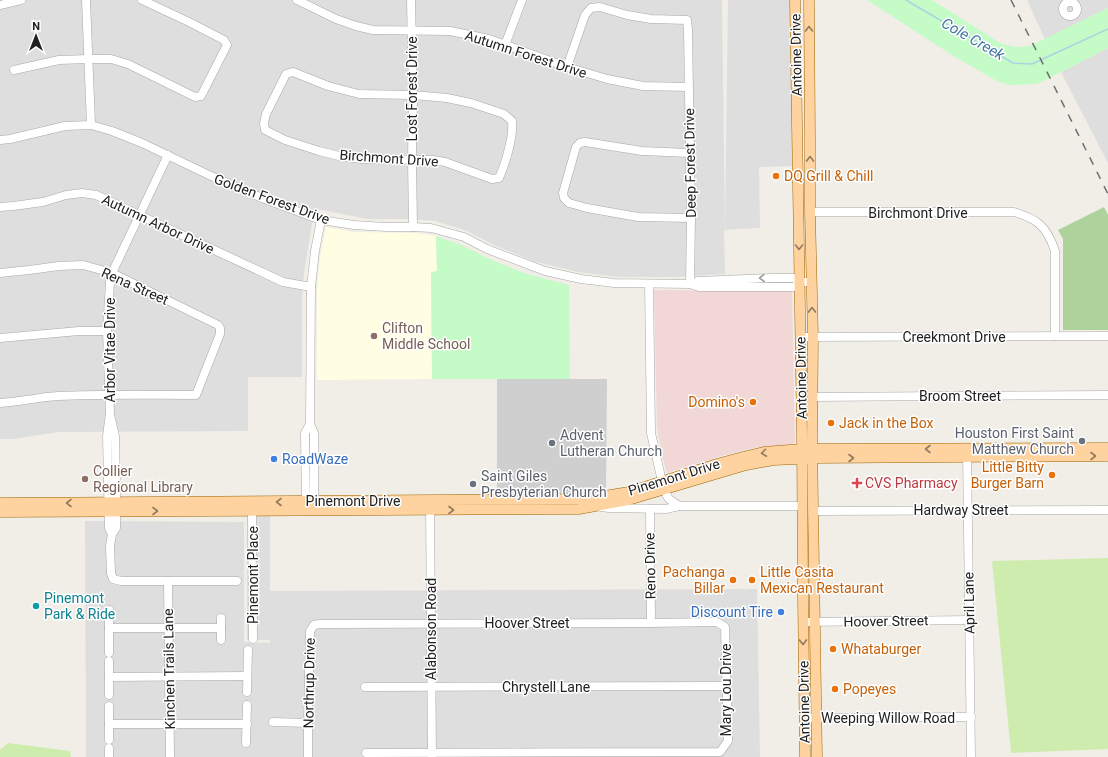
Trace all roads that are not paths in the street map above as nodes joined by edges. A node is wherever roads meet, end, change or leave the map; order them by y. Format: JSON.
{"nodes":[{"id":1,"x":21,"y":0,"type":"edge"},
{"id":2,"x":86,"y":0,"type":"edge"},
{"id":3,"x":142,"y":0,"type":"edge"},
{"id":4,"x":297,"y":0,"type":"edge"},
{"id":5,"x":411,"y":0,"type":"edge"},
{"id":6,"x":522,"y":0,"type":"edge"},
{"id":7,"x":795,"y":0,"type":"edge"},
{"id":8,"x":809,"y":0,"type":"edge"},
{"id":9,"x":0,"y":5,"type":"edge"},
{"id":10,"x":412,"y":30,"type":"junction"},
{"id":11,"x":506,"y":45,"type":"junction"},
{"id":12,"x":796,"y":51,"type":"junction"},
{"id":13,"x":809,"y":51,"type":"junction"},
{"id":14,"x":88,"y":58,"type":"junction"},
{"id":15,"x":567,"y":67,"type":"junction"},
{"id":16,"x":14,"y":70,"type":"dead end"},
{"id":17,"x":688,"y":87,"type":"junction"},
{"id":18,"x":413,"y":95,"type":"junction"},
{"id":19,"x":798,"y":123,"type":"junction"},
{"id":20,"x":810,"y":123,"type":"junction"},
{"id":21,"x":91,"y":125,"type":"junction"},
{"id":22,"x":0,"y":140,"type":"edge"},
{"id":23,"x":689,"y":154,"type":"junction"},
{"id":24,"x":168,"y":155,"type":"junction"},
{"id":25,"x":412,"y":160,"type":"junction"},
{"id":26,"x":0,"y":207,"type":"edge"},
{"id":27,"x":799,"y":212,"type":"junction"},
{"id":28,"x":810,"y":212,"type":"junction"},
{"id":29,"x":140,"y":215,"type":"junction"},
{"id":30,"x":691,"y":218,"type":"junction"},
{"id":31,"x":321,"y":220,"type":"junction"},
{"id":32,"x":413,"y":226,"type":"junction"},
{"id":33,"x":0,"y":273,"type":"edge"},
{"id":34,"x":112,"y":273,"type":"junction"},
{"id":35,"x":799,"y":282,"type":"junction"},
{"id":36,"x":812,"y":282,"type":"junction"},
{"id":37,"x":649,"y":284,"type":"junction"},
{"id":38,"x":690,"y":284,"type":"junction"},
{"id":39,"x":311,"y":287,"type":"junction"},
{"id":40,"x":107,"y":331,"type":"junction"},
{"id":41,"x":1055,"y":336,"type":"junction"},
{"id":42,"x":1108,"y":336,"type":"edge"},
{"id":43,"x":800,"y":337,"type":"junction"},
{"id":44,"x":813,"y":337,"type":"junction"},
{"id":45,"x":0,"y":338,"type":"edge"},
{"id":46,"x":110,"y":395,"type":"junction"},
{"id":47,"x":1108,"y":395,"type":"edge"},
{"id":48,"x":813,"y":397,"type":"junction"},
{"id":49,"x":0,"y":403,"type":"edge"},
{"id":50,"x":1108,"y":448,"type":"edge"},
{"id":51,"x":1044,"y":452,"type":"junction"},
{"id":52,"x":967,"y":453,"type":"junction"},
{"id":53,"x":807,"y":454,"type":"junction"},
{"id":54,"x":1108,"y":456,"type":"edge"},
{"id":55,"x":664,"y":485,"type":"junction"},
{"id":56,"x":0,"y":503,"type":"edge"},
{"id":57,"x":587,"y":504,"type":"junction"},
{"id":58,"x":430,"y":505,"type":"junction"},
{"id":59,"x":310,"y":506,"type":"junction"},
{"id":60,"x":599,"y":506,"type":"junction"},
{"id":61,"x":679,"y":506,"type":"junction"},
{"id":62,"x":802,"y":506,"type":"junction"},
{"id":63,"x":112,"y":507,"type":"junction"},
{"id":64,"x":209,"y":507,"type":"junction"},
{"id":65,"x":650,"y":509,"type":"junction"},
{"id":66,"x":968,"y":510,"type":"junction"},
{"id":67,"x":1108,"y":510,"type":"edge"},
{"id":68,"x":252,"y":511,"type":"junction"},
{"id":69,"x":813,"y":511,"type":"junction"},
{"id":70,"x":0,"y":512,"type":"edge"},
{"id":71,"x":802,"y":547,"type":"junction"},
{"id":72,"x":814,"y":548,"type":"junction"},
{"id":73,"x":168,"y":581,"type":"junction"},
{"id":74,"x":237,"y":581,"type":"dead end"},
{"id":75,"x":109,"y":610,"type":"dead end"},
{"id":76,"x":221,"y":618,"type":"dead end"},
{"id":77,"x":969,"y":620,"type":"junction"},
{"id":78,"x":803,"y":622,"type":"junction"},
{"id":79,"x":816,"y":622,"type":"junction"},
{"id":80,"x":430,"y":623,"type":"junction"},
{"id":81,"x":651,"y":623,"type":"junction"},
{"id":82,"x":328,"y":624,"type":"joint"},
{"id":83,"x":724,"y":627,"type":"joint"},
{"id":84,"x":109,"y":628,"type":"junction"},
{"id":85,"x":169,"y":628,"type":"junction"},
{"id":86,"x":221,"y":628,"type":"junction"},
{"id":87,"x":253,"y":639,"type":"dead end"},
{"id":88,"x":221,"y":640,"type":"dead end"},
{"id":89,"x":248,"y":650,"type":"dead end"},
{"id":90,"x":169,"y":676,"type":"junction"},
{"id":91,"x":247,"y":676,"type":"junction"},
{"id":92,"x":109,"y":677,"type":"junction"},
{"id":93,"x":726,"y":686,"type":"junction"},
{"id":94,"x":431,"y":687,"type":"junction"},
{"id":95,"x":365,"y":688,"type":"dead end"},
{"id":96,"x":247,"y":692,"type":"dead end"},
{"id":97,"x":109,"y":695,"type":"dead end"},
{"id":98,"x":247,"y":705,"type":"dead end"},
{"id":99,"x":109,"y":706,"type":"dead end"},
{"id":100,"x":970,"y":717,"type":"junction"},
{"id":101,"x":805,"y":718,"type":"junction"},
{"id":102,"x":817,"y":718,"type":"junction"},
{"id":103,"x":273,"y":722,"type":"dead end"},
{"id":104,"x":308,"y":723,"type":"junction"},
{"id":105,"x":109,"y":724,"type":"junction"},
{"id":106,"x":170,"y":724,"type":"junction"},
{"id":107,"x":246,"y":724,"type":"junction"},
{"id":108,"x":246,"y":743,"type":"dead end"},
{"id":109,"x":366,"y":753,"type":"dead end"},
{"id":110,"x":432,"y":755,"type":"edge"},
{"id":111,"x":653,"y":755,"type":"edge"},
{"id":112,"x":109,"y":757,"type":"edge"},
{"id":113,"x":170,"y":757,"type":"edge"},
{"id":114,"x":308,"y":757,"type":"edge"},
{"id":115,"x":805,"y":757,"type":"edge"},
{"id":116,"x":818,"y":757,"type":"edge"},
{"id":117,"x":971,"y":757,"type":"edge"}],
"edges":[{"from":1,"to":9,"type":"street"},
{"from":2,"to":14,"type":"street"},
{"from":3,"to":14,"type":"street"},
{"from":4,"to":10,"type":"street","name":"Autumn Forest Drive"},
{"from":5,"to":10,"type":"street","name":"Lost Forest Drive"},
{"from":6,"to":11,"type":"street"},
{"from":7,"to":12,"type":"main road","name":"Antoine Drive"},
{"from":13,"to":8,"type":"main road","name":"Antoine Drive","one_way":true},
{"from":10,"to":11,"type":"street","name":"Autumn Forest Drive"},
{"from":10,"to":18,"type":"street","name":"Lost Forest Drive"},
{"from":11,"to":15,"type":"street","name":"Autumn Forest Drive"},
{"from":12,"to":13,"type":"main road"},
{"from":12,"to":19,"type":"main road","name":"Antoine Drive"},
{"from":13,"to":20,"type":"main road","name":"Antoine Drive"},
{"from":14,"to":16,"type":"street"},
{"from":14,"to":21,"type":"street"},
{"from":15,"to":17,"type":"street","name":"Autumn Forest Drive"},
{"from":15,"to":17,"type":"street","name":"Deep Forest Drive"},
{"from":17,"to":23,"type":"street","name":"Deep Forest Drive"},
{"from":18,"to":25,"type":"street","name":"Lost Forest Drive"},
{"from":18,"to":25,"type":"street","name":"Birchmont Drive"},
{"from":18,"to":25,"type":"street","name":"Birchmont Drive"},
{"from":19,"to":20,"type":"main road"},
{"from":19,"to":27,"type":"main road","name":"Antoine Drive"},
{"from":28,"to":20,"type":"main road","name":"Antoine Drive","one_way":true},
{"from":21,"to":22,"type":"street","name":"Golden Forest Drive"},
{"from":21,"to":24,"type":"street","name":"Golden Forest Drive"},
{"from":23,"to":30,"type":"street","name":"Deep Forest Drive"},
{"from":23,"to":30,"type":"street"},
{"from":24,"to":29,"type":"street","name":"Arbor Vitae Drive"},
{"from":24,"to":31,"type":"street","name":"Golden Forest Drive"},
{"from":25,"to":32,"type":"street","name":"Lost Forest Drive"},
{"from":26,"to":29,"type":"street","name":"Autumn Arbor Drive"},
{"from":27,"to":28,"type":"main road"},
{"from":27,"to":35,"type":"main road","name":"Antoine Drive","one_way":true},
{"from":28,"to":36,"type":"main road","name":"Antoine Drive"},
{"from":28,"to":41,"type":"street","name":"Birchmont Drive"},
{"from":29,"to":34,"type":"street","name":"Arbor Vitae Drive"},
{"from":29,"to":39,"type":"street","name":"Autumn Arbor Drive"},
{"from":30,"to":38,"type":"street","name":"Deep Forest Drive"},
{"from":31,"to":32,"type":"street","name":"Golden Forest Drive"},
{"from":31,"to":39,"type":"street"},
{"from":32,"to":37,"type":"street","name":"Golden Forest Drive"},
{"from":33,"to":34,"type":"street","name":"Rena Street"},
{"from":34,"to":40,"type":"street","name":"Arbor Vitae Drive"},
{"from":34,"to":46,"type":"street","name":"Rena Street"},
{"from":35,"to":36,"type":"street","name":"Golden Forest Drive"},
{"from":35,"to":38,"type":"street","name":"Golden Forest Drive"},
{"from":35,"to":43,"type":"main road","name":"Antoine Drive"},
{"from":44,"to":36,"type":"main road","name":"Antoine Drive","one_way":true},
{"from":37,"to":38,"type":"street","name":"Golden Forest Drive"},
{"from":37,"to":55,"type":"street"},
{"from":39,"to":59,"type":"street"},
{"from":40,"to":45,"type":"street"},
{"from":40,"to":46,"type":"street","name":"Arbor Vitae Drive"},
{"from":41,"to":42,"type":"street","name":"Creekmont Drive"},
{"from":41,"to":44,"type":"street","name":"Creekmont Drive"},
{"from":43,"to":44,"type":"street","name":"Creekmont Drive"},
{"from":43,"to":53,"type":"main road","name":"Antoine Drive"},
{"from":44,"to":48,"type":"main road","name":"Antoine Drive"},
{"from":46,"to":49,"type":"street"},
{"from":46,"to":63,"type":"street","name":"Arbor Vitae Drive"},
{"from":47,"to":48,"type":"street","name":"Broom Street"},
{"from":48,"to":53,"type":"main road","name":"Antoine Drive"},
{"from":50,"to":51,"type":"main road","name":"Pinemont Drive"},
{"from":51,"to":52,"type":"main road","name":"Pinemont Drive"},
{"from":51,"to":54,"type":"main road","name":"Pinemont Drive","one_way":true},
{"from":52,"to":53,"type":"main road","name":"Pinemont Drive"},
{"from":52,"to":66,"type":"street","name":"April Lane"},
{"from":53,"to":55,"type":"main road","name":"Pinemont Drive"},
{"from":53,"to":62,"type":"main road","name":"Antoine Drive"},
{"from":53,"to":69,"type":"main road","name":"Antoine Drive"},
{"from":55,"to":57,"type":"main road","name":"Pinemont Drive"},
{"from":55,"to":60,"type":"main road","name":"Pinemont Drive"},
{"from":55,"to":61,"type":"street"},
{"from":63,"to":56,"type":"main road","name":"Pinemont Drive","one_way":true},
{"from":57,"to":58,"type":"main road","name":"Pinemont Drive"},
{"from":57,"to":60,"type":"main road","name":"Pinemont Drive"},
{"from":58,"to":59,"type":"main road","name":"Pinemont Drive"},
{"from":58,"to":80,"type":"street","name":"Alabonson Road"},
{"from":59,"to":64,"type":"main road","name":"Pinemont Drive","one_way":true},
{"from":59,"to":68,"type":"main road","name":"Pinemont Drive"},
{"from":60,"to":65,"type":"street"},
{"from":61,"to":62,"type":"street"},
{"from":61,"to":65,"type":"street"},
{"from":62,"to":71,"type":"main road","name":"Antoine Drive"},
{"from":63,"to":64,"type":"main road","name":"Pinemont Drive"},
{"from":63,"to":70,"type":"main road","name":"Pinemont Drive"},
{"from":63,"to":73,"type":"street","name":"Arbor Vitae Drive"},
{"from":64,"to":68,"type":"main road","name":"Pinemont Drive"},
{"from":65,"to":81,"type":"street","name":"Reno Drive"},
{"from":66,"to":67,"type":"street","name":"Hardway Street"},
{"from":66,"to":69,"type":"street","name":"Hardway Street"},
{"from":66,"to":77,"type":"street","name":"April Lane"},
{"from":68,"to":87,"type":"street","name":"Pinemont Place"},
{"from":69,"to":72,"type":"main road","name":"Antoine Drive"},
{"from":71,"to":72,"type":"main road"},
{"from":71,"to":78,"type":"main road","name":"Antoine Drive"},
{"from":72,"to":79,"type":"main road","name":"Antoine Drive"},
{"from":73,"to":74,"type":"street"},
{"from":73,"to":85,"type":"street","name":"Kinchen Trails Lane"},
{"from":75,"to":84,"type":"street"},
{"from":76,"to":86,"type":"street"},
{"from":77,"to":79,"type":"street","name":"Hoover Street"},
{"from":77,"to":100,"type":"street","name":"April Lane"},
{"from":78,"to":79,"type":"street","name":"Hoover Street"},
{"from":78,"to":101,"type":"main road","name":"Antoine Drive","one_way":true},
{"from":79,"to":102,"type":"main road","name":"Antoine Drive"},
{"from":80,"to":81,"type":"street","name":"Hoover Street"},
{"from":80,"to":82,"type":"street","name":"Hoover Street"},
{"from":80,"to":94,"type":"street","name":"Alabonson Road"},
{"from":81,"to":83,"type":"street","name":"Hoover Street"},
{"from":82,"to":104,"type":"street","name":"Northrup Drive"},
{"from":83,"to":93,"type":"street","name":"Mary Lou Drive"},
{"from":84,"to":85,"type":"street"},
{"from":84,"to":92,"type":"street"},
{"from":85,"to":86,"type":"street"},
{"from":85,"to":90,"type":"street","name":"Kinchen Trails Lane"},
{"from":86,"to":88,"type":"street"},
{"from":89,"to":91,"type":"street"},
{"from":90,"to":91,"type":"street"},
{"from":90,"to":92,"type":"street"},
{"from":90,"to":106,"type":"street","name":"Kinchen Trails Lane"},
{"from":91,"to":96,"type":"street"},
{"from":92,"to":97,"type":"street"},
{"from":93,"to":94,"type":"street","name":"Chrystell Lane"},
{"from":93,"to":111,"type":"street","name":"Mary Lou Drive"},
{"from":94,"to":95,"type":"street","name":"Chrystell Lane"},
{"from":94,"to":110,"type":"street","name":"Alabonson Road"},
{"from":98,"to":107,"type":"street"},
{"from":99,"to":105,"type":"street"},
{"from":100,"to":102,"type":"street","name":"Weeping Willow Road"},
{"from":100,"to":117,"type":"street","name":"April Lane"},
{"from":101,"to":102,"type":"street","name":"Weeping Willow Road"},
{"from":101,"to":115,"type":"main road","name":"Antoine Drive"},
{"from":102,"to":116,"type":"main road","name":"Antoine Drive"},
{"from":103,"to":104,"type":"street"},
{"from":104,"to":114,"type":"street","name":"Northrup Drive"},
{"from":105,"to":106,"type":"street"},
{"from":105,"to":112,"type":"street"},
{"from":106,"to":107,"type":"street"},
{"from":106,"to":113,"type":"street","name":"Kinchen Trails Lane"},
{"from":107,"to":108,"type":"street"},
{"from":109,"to":110,"type":"street"},
{"from":110,"to":111,"type":"street"}]}
